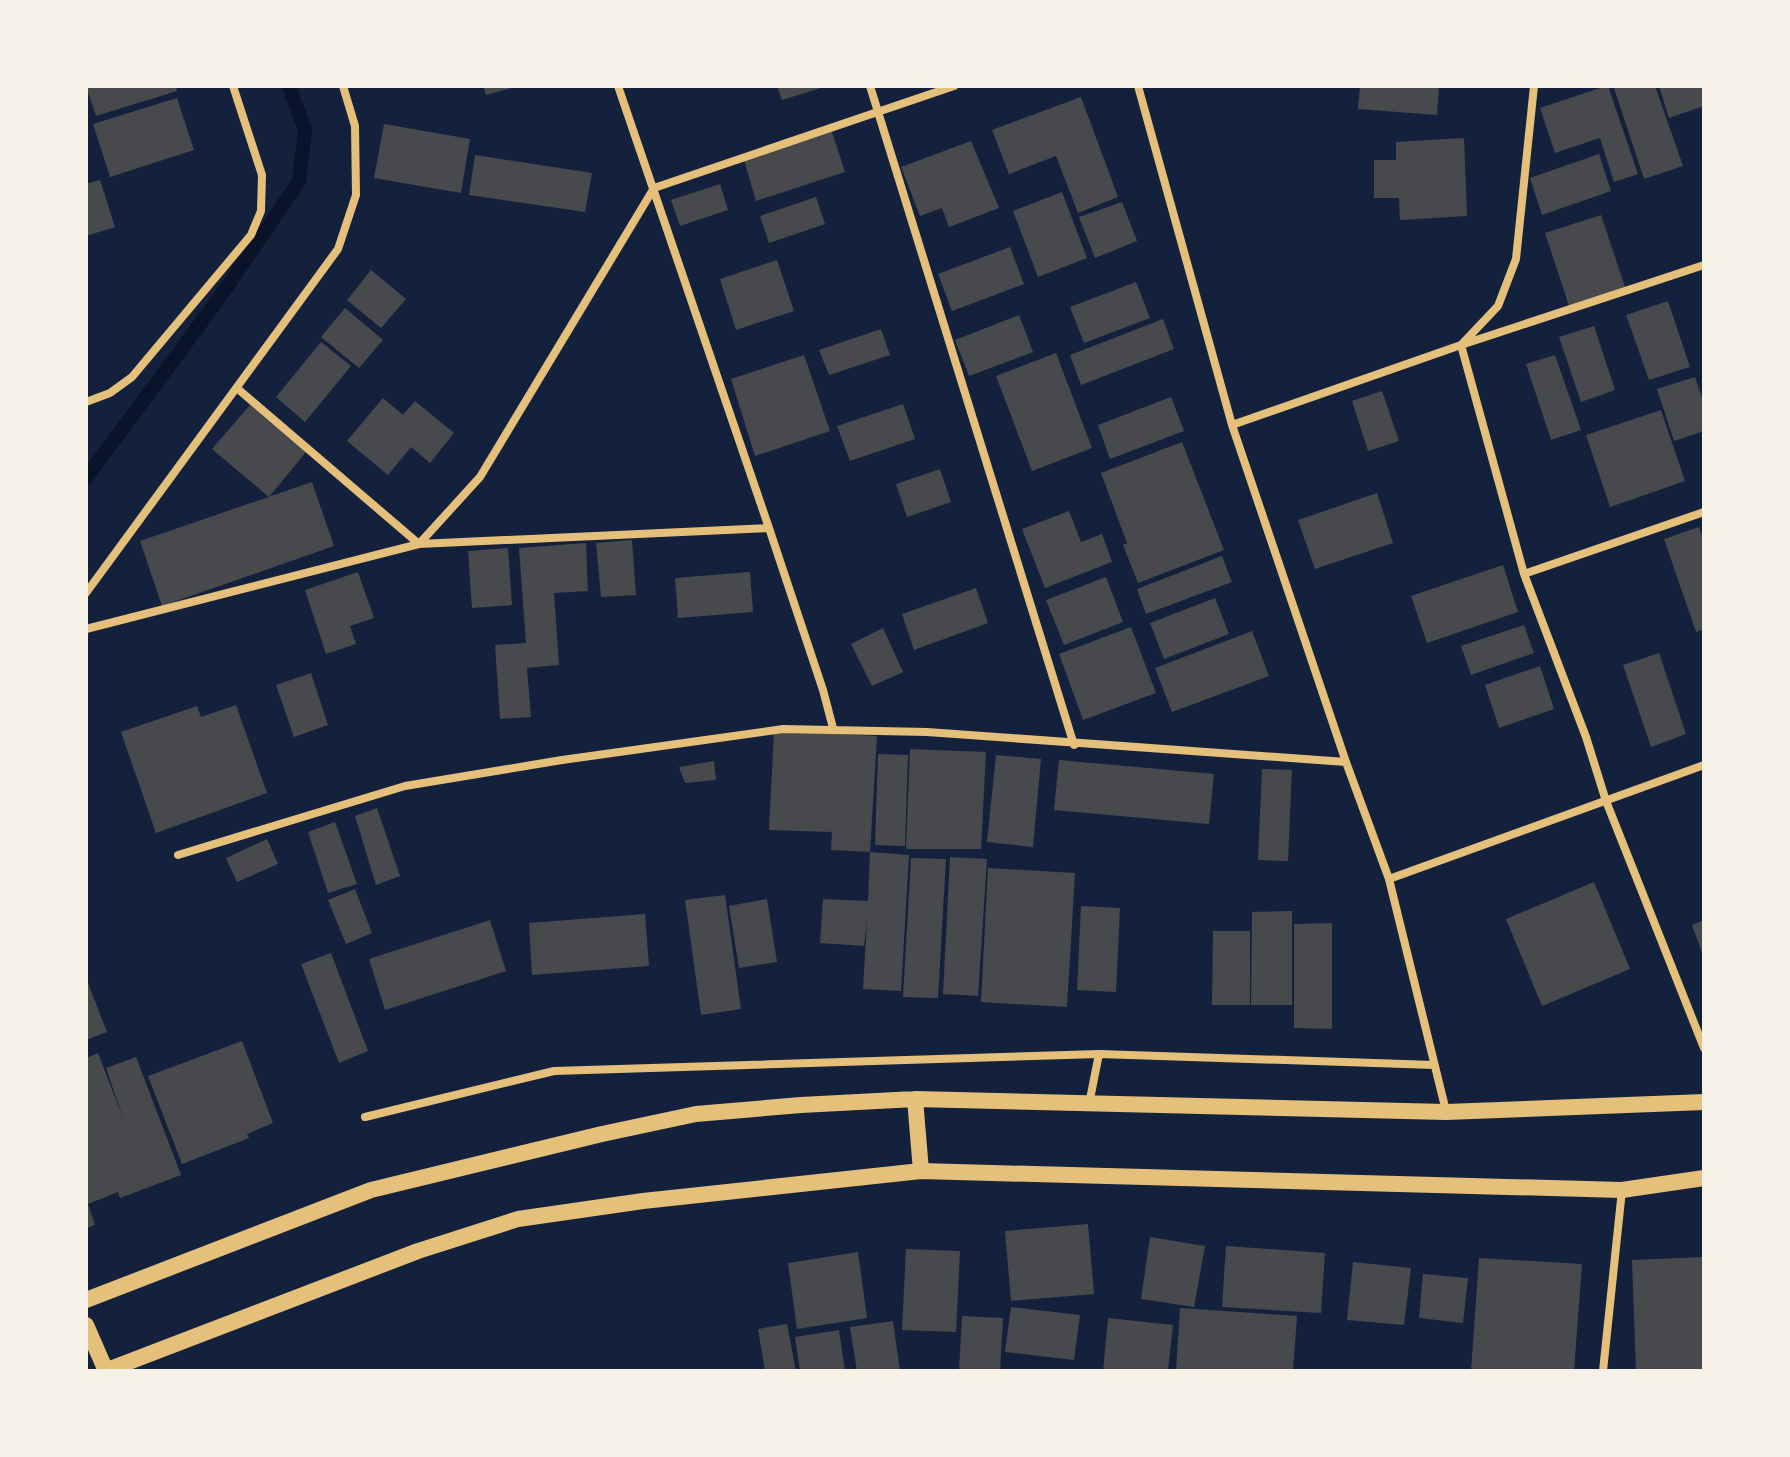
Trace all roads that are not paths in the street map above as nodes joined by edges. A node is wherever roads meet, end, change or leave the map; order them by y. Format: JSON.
{"nodes":[{"id":1,"x":233,"y":86,"type":"edge"},
{"id":2,"x":343,"y":86,"type":"edge"},
{"id":3,"x":618,"y":86,"type":"edge"},
{"id":4,"x":870,"y":86,"type":"edge"},
{"id":5,"x":954,"y":86,"type":"edge"},
{"id":6,"x":1138,"y":86,"type":"edge"},
{"id":7,"x":1534,"y":86,"type":"edge"},
{"id":8,"x":879,"y":112,"type":"junction"},
{"id":9,"x":654,"y":188,"type":"junction"},
{"id":10,"x":1704,"y":265,"type":"edge"},
{"id":11,"x":1461,"y":345,"type":"junction"},
{"id":12,"x":238,"y":389,"type":"junction"},
{"id":13,"x":86,"y":402,"type":"edge"},
{"id":14,"x":1232,"y":425,"type":"junction"},
{"id":15,"x":1704,"y":512,"type":"edge"},
{"id":16,"x":769,"y":528,"type":"junction"},
{"id":17,"x":419,"y":544,"type":"junction"},
{"id":18,"x":1524,"y":574,"type":"junction"},
{"id":19,"x":86,"y":593,"type":"edge"},
{"id":20,"x":86,"y":629,"type":"edge"},
{"id":21,"x":833,"y":728,"type":"junction"},
{"id":22,"x":1074,"y":745,"type":"junction"},
{"id":23,"x":1346,"y":762,"type":"junction"},
{"id":24,"x":1704,"y":765,"type":"edge"},
{"id":25,"x":1606,"y":801,"type":"junction"},
{"id":26,"x":178,"y":855,"type":"dead end"},
{"id":27,"x":1389,"y":879,"type":"junction"},
{"id":28,"x":1704,"y":1048,"type":"edge"},
{"id":29,"x":1099,"y":1054,"type":"junction"},
{"id":30,"x":1434,"y":1065,"type":"junction"},
{"id":31,"x":915,"y":1099,"type":"junction"},
{"id":32,"x":1704,"y":1102,"type":"edge"},
{"id":33,"x":1089,"y":1105,"type":"junction"},
{"id":34,"x":1446,"y":1112,"type":"junction"},
{"id":35,"x":365,"y":1117,"type":"dead end"},
{"id":36,"x":921,"y":1171,"type":"junction"},
{"id":37,"x":1704,"y":1178,"type":"edge"},
{"id":38,"x":1622,"y":1190,"type":"junction"},
{"id":39,"x":86,"y":1300,"type":"edge"},
{"id":40,"x":86,"y":1325,"type":"edge"},
{"id":41,"x":106,"y":1371,"type":"edge"},
{"id":42,"x":1603,"y":1371,"type":"edge"}],
"edges":[{"from":1,"to":13,"type":"street"},
{"from":2,"to":12,"type":"street"},
{"from":3,"to":9,"type":"street"},
{"from":4,"to":8,"type":"street"},
{"from":5,"to":8,"type":"street"},
{"from":6,"to":14,"type":"street"},
{"from":7,"to":11,"type":"street"},
{"from":8,"to":9,"type":"street"},
{"from":8,"to":22,"type":"street"},
{"from":9,"to":16,"type":"street"},
{"from":9,"to":17,"type":"street"},
{"from":10,"to":11,"type":"street"},
{"from":11,"to":14,"type":"street"},
{"from":11,"to":18,"type":"street"},
{"from":12,"to":17,"type":"street"},
{"from":12,"to":19,"type":"street"},
{"from":14,"to":23,"type":"street"},
{"from":15,"to":18,"type":"street"},
{"from":16,"to":17,"type":"street"},
{"from":16,"to":21,"type":"street"},
{"from":17,"to":20,"type":"street"},
{"from":18,"to":25,"type":"street"},
{"from":21,"to":22,"type":"street"},
{"from":21,"to":26,"type":"street"},
{"from":22,"to":23,"type":"street"},
{"from":23,"to":27,"type":"street"},
{"from":24,"to":25,"type":"street"},
{"from":25,"to":27,"type":"street"},
{"from":25,"to":28,"type":"street"},
{"from":27,"to":30,"type":"street"},
{"from":29,"to":30,"type":"street"},
{"from":29,"to":33,"type":"street"},
{"from":29,"to":35,"type":"street"},
{"from":30,"to":34,"type":"street"},
{"from":31,"to":33,"type":"main road"},
{"from":31,"to":36,"type":"main road"},
{"from":31,"to":39,"type":"main road"},
{"from":32,"to":34,"type":"main road"},
{"from":33,"to":34,"type":"main road"},
{"from":36,"to":38,"type":"main road"},
{"from":36,"to":41,"type":"main road"},
{"from":37,"to":38,"type":"main road"},
{"from":38,"to":42,"type":"street"},
{"from":40,"to":41,"type":"main road"}]}
